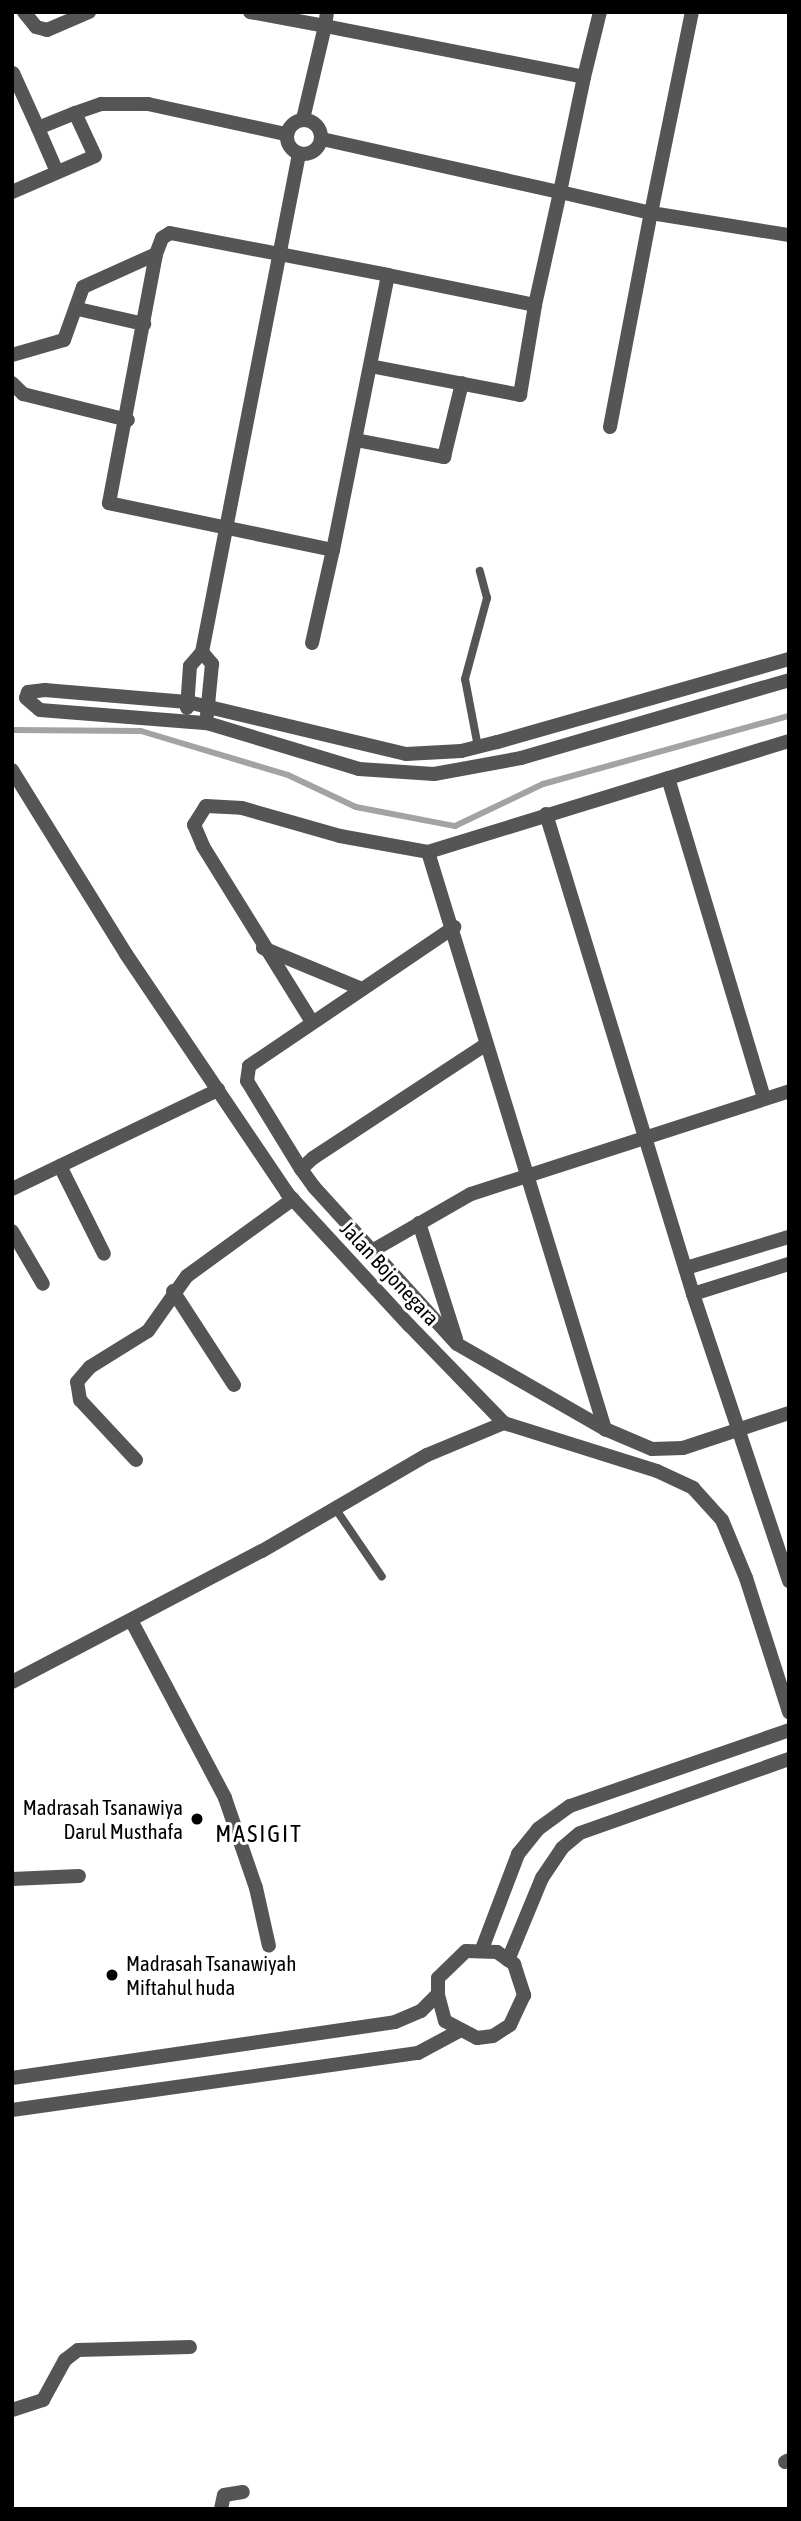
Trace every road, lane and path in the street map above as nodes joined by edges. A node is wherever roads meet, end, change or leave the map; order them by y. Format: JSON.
{"nodes":[{"id":1,"x":24,"y":12,"type":"edge"},
{"id":2,"x":89,"y":12,"type":"edge"},
{"id":3,"x":250,"y":12,"type":"edge"},
{"id":4,"x":600,"y":12,"type":"edge"},
{"id":5,"x":692,"y":12,"type":"edge"},
{"id":6,"x":326,"y":19,"type":"edge"},
{"id":7,"x":13,"y":73,"type":"edge"},
{"id":8,"x":584,"y":77,"type":"junction"},
{"id":9,"x":75,"y":113,"type":"junction"},
{"id":10,"x":303,"y":119,"type":"junction"},
{"id":11,"x":38,"y":128,"type":"junction"},
{"id":12,"x":286,"y":135,"type":"junction"},
{"id":13,"x":322,"y":139,"type":"junction"},
{"id":14,"x":299,"y":154,"type":"junction"},
{"id":15,"x":57,"y":172,"type":"junction"},
{"id":16,"x":12,"y":192,"type":"edge"},
{"id":17,"x":560,"y":192,"type":"junction"},
{"id":18,"x":651,"y":213,"type":"junction"},
{"id":19,"x":789,"y":235,"type":"edge"},
{"id":20,"x":156,"y":254,"type":"junction"},
{"id":21,"x":281,"y":254,"type":"junction"},
{"id":22,"x":388,"y":275,"type":"junction"},
{"id":23,"x":535,"y":305,"type":"junction"},
{"id":24,"x":78,"y":309,"type":"junction"},
{"id":25,"x":144,"y":324,"type":"junction"},
{"id":26,"x":12,"y":355,"type":"edge"},
{"id":27,"x":370,"y":366,"type":"junction"},
{"id":28,"x":12,"y":383,"type":"edge"},
{"id":29,"x":462,"y":383,"type":"junction"},
{"id":30,"x":128,"y":420,"type":"junction"},
{"id":31,"x":610,"y":427,"type":"dead end"},
{"id":32,"x":356,"y":440,"type":"junction"},
{"id":33,"x":226,"y":529,"type":"junction"},
{"id":34,"x":333,"y":550,"type":"junction"},
{"id":35,"x":480,"y":571,"type":"dead end"},
{"id":36,"x":312,"y":643,"type":"dead end"},
{"id":37,"x":202,"y":652,"type":"junction"},
{"id":38,"x":789,"y":659,"type":"edge"},
{"id":39,"x":789,"y":680,"type":"edge"},
{"id":40,"x":187,"y":702,"type":"junction"},
{"id":41,"x":208,"y":705,"type":"junction"},
{"id":42,"x":185,"y":720,"type":"junction"},
{"id":43,"x":206,"y":723,"type":"junction"},
{"id":44,"x":789,"y":742,"type":"edge"},
{"id":45,"x":478,"y":747,"type":"junction"},
{"id":46,"x":435,"y":752,"type":"junction"},
{"id":47,"x":13,"y":771,"type":"edge"},
{"id":48,"x":435,"y":774,"type":"junction"},
{"id":49,"x":668,"y":778,"type":"junction"},
{"id":50,"x":546,"y":814,"type":"junction"},
{"id":51,"x":428,"y":852,"type":"junction"},
{"id":52,"x":454,"y":927,"type":"junction"},
{"id":53,"x":262,"y":947,"type":"junction"},
{"id":54,"x":362,"y":989,"type":"junction"},
{"id":55,"x":312,"y":1022,"type":"junction"},
{"id":56,"x":485,"y":1045,"type":"junction"},
{"id":57,"x":218,"y":1090,"type":"junction"},
{"id":58,"x":789,"y":1091,"type":"edge"},
{"id":59,"x":764,"y":1099,"type":"junction"},
{"id":60,"x":643,"y":1135,"type":"junction"},
{"id":61,"x":60,"y":1166,"type":"junction"},
{"id":62,"x":301,"y":1169,"type":"junction"},
{"id":63,"x":524,"y":1175,"type":"junction"},
{"id":64,"x":12,"y":1189,"type":"edge"},
{"id":65,"x":293,"y":1199,"type":"junction"},
{"id":66,"x":419,"y":1223,"type":"junction"},
{"id":67,"x":12,"y":1231,"type":"edge"},
{"id":68,"x":789,"y":1237,"type":"edge"},
{"id":69,"x":370,"y":1252,"type":"junction"},
{"id":70,"x":104,"y":1254,"type":"dead end"},
{"id":71,"x":789,"y":1264,"type":"edge"},
{"id":72,"x":686,"y":1269,"type":"junction"},
{"id":73,"x":43,"y":1284,"type":"dead end"},
{"id":74,"x":173,"y":1291,"type":"junction"},
{"id":75,"x":693,"y":1294,"type":"junction"},
{"id":76,"x":457,"y":1344,"type":"junction"},
{"id":77,"x":234,"y":1385,"type":"dead end"},
{"id":78,"x":789,"y":1413,"type":"edge"},
{"id":79,"x":504,"y":1423,"type":"junction"},
{"id":80,"x":605,"y":1429,"type":"junction"},
{"id":81,"x":739,"y":1429,"type":"junction"},
{"id":82,"x":136,"y":1460,"type":"dead end"},
{"id":83,"x":335,"y":1508,"type":"junction"},
{"id":84,"x":382,"y":1577,"type":"dead end"},
{"id":85,"x":789,"y":1581,"type":"edge"},
{"id":86,"x":132,"y":1622,"type":"junction"},
{"id":87,"x":12,"y":1682,"type":"edge"},
{"id":88,"x":789,"y":1712,"type":"edge"},
{"id":89,"x":789,"y":1730,"type":"edge"},
{"id":90,"x":789,"y":1759,"type":"edge"},
{"id":91,"x":79,"y":1876,"type":"dead end"},
{"id":92,"x":12,"y":1878,"type":"edge"},
{"id":93,"x":269,"y":1946,"type":"dead end"},
{"id":94,"x":482,"y":1949,"type":"junction"},
{"id":95,"x":508,"y":1960,"type":"junction"},
{"id":96,"x":438,"y":1994,"type":"junction"},
{"id":97,"x":459,"y":2031,"type":"junction"},
{"id":98,"x":12,"y":2078,"type":"edge"},
{"id":99,"x":12,"y":2110,"type":"edge"},
{"id":100,"x":190,"y":2347,"type":"dead end"},
{"id":101,"x":12,"y":2410,"type":"edge"},
{"id":102,"x":243,"y":2492,"type":"dead end"},
{"id":103,"x":221,"y":2509,"type":"edge"}],
"edges":[{"from":1,"to":2,"type":"street"},
{"from":3,"to":6,"type":"street"},
{"from":4,"to":8,"type":"street"},
{"from":5,"to":18,"type":"street"},
{"from":6,"to":8,"type":"street"},
{"from":6,"to":10,"type":"street"},
{"from":7,"to":11,"type":"street"},
{"from":8,"to":17,"type":"street"},
{"from":9,"to":11,"type":"street"},
{"from":9,"to":12,"type":"street"},
{"from":9,"to":15,"type":"street"},
{"from":10,"to":12,"type":"street"},
{"from":10,"to":13,"type":"street"},
{"from":11,"to":15,"type":"street"},
{"from":12,"to":14,"type":"street"},
{"from":13,"to":14,"type":"street"},
{"from":13,"to":17,"type":"street"},
{"from":14,"to":21,"type":"street"},
{"from":15,"to":16,"type":"street"},
{"from":17,"to":18,"type":"street"},
{"from":17,"to":23,"type":"street"},
{"from":18,"to":19,"type":"street"},
{"from":18,"to":31,"type":"street"},
{"from":20,"to":21,"type":"street"},
{"from":20,"to":24,"type":"street"},
{"from":20,"to":25,"type":"street"},
{"from":21,"to":22,"type":"street"},
{"from":21,"to":33,"type":"street"},
{"from":22,"to":23,"type":"street"},
{"from":22,"to":27,"type":"street"},
{"from":23,"to":29,"type":"street"},
{"from":24,"to":25,"type":"street"},
{"from":24,"to":26,"type":"street"},
{"from":25,"to":30,"type":"street"},
{"from":27,"to":29,"type":"street"},
{"from":27,"to":32,"type":"street"},
{"from":28,"to":30,"type":"street"},
{"from":29,"to":32,"type":"street"},
{"from":30,"to":33,"type":"street"},
{"from":32,"to":34,"type":"street"},
{"from":33,"to":34,"type":"street"},
{"from":33,"to":37,"type":"street"},
{"from":34,"to":36,"type":"street"},
{"from":35,"to":45,"type":"lane"},
{"from":37,"to":40,"type":"street"},
{"from":37,"to":41,"type":"street"},
{"from":38,"to":45,"type":"street"},
{"from":39,"to":48,"type":"street"},
{"from":40,"to":41,"type":"street"},
{"from":40,"to":42,"type":"street"},
{"from":40,"to":42,"type":"street"},
{"from":41,"to":43,"type":"street"},
{"from":41,"to":46,"type":"street"},
{"from":42,"to":43,"type":"street"},
{"from":43,"to":48,"type":"street"},
{"from":44,"to":49,"type":"street"},
{"from":45,"to":46,"type":"street"},
{"from":46,"to":48,"type":"street"},
{"from":47,"to":57,"type":"street","name":"Jalan Bojonegara"},
{"from":49,"to":50,"type":"street"},
{"from":49,"to":59,"type":"street"},
{"from":50,"to":51,"type":"street"},
{"from":50,"to":60,"type":"street"},
{"from":51,"to":52,"type":"street"},
{"from":51,"to":53,"type":"street"},
{"from":52,"to":54,"type":"street"},
{"from":52,"to":56,"type":"street"},
{"from":53,"to":54,"type":"street"},
{"from":53,"to":55,"type":"street"},
{"from":54,"to":55,"type":"street"},
{"from":55,"to":62,"type":"street"},
{"from":56,"to":62,"type":"street"},
{"from":56,"to":63,"type":"street"},
{"from":57,"to":61,"type":"street"},
{"from":57,"to":65,"type":"street","name":"Jalan Bojonegara"},
{"from":58,"to":59,"type":"street"},
{"from":59,"to":60,"type":"street"},
{"from":60,"to":63,"type":"street"},
{"from":60,"to":72,"type":"street"},
{"from":61,"to":64,"type":"street"},
{"from":61,"to":70,"type":"street"},
{"from":62,"to":69,"type":"street"},
{"from":63,"to":66,"type":"street"},
{"from":63,"to":80,"type":"street"},
{"from":65,"to":74,"type":"street"},
{"from":65,"to":79,"type":"street","name":"Jalan Bojonegara"},
{"from":66,"to":69,"type":"street"},
{"from":66,"to":76,"type":"street"},
{"from":67,"to":73,"type":"street"},
{"from":68,"to":72,"type":"street"},
{"from":69,"to":76,"type":"street"},
{"from":71,"to":75,"type":"street"},
{"from":72,"to":75,"type":"street"},
{"from":74,"to":77,"type":"street"},
{"from":74,"to":82,"type":"street"},
{"from":75,"to":81,"type":"street"},
{"from":76,"to":80,"type":"street"},
{"from":78,"to":81,"type":"street"},
{"from":79,"to":83,"type":"street"},
{"from":79,"to":88,"type":"street","name":"Jalan Bojonegara"},
{"from":80,"to":81,"type":"street"},
{"from":81,"to":85,"type":"street"},
{"from":83,"to":84,"type":"lane"},
{"from":83,"to":86,"type":"street"},
{"from":86,"to":87,"type":"street"},
{"from":86,"to":93,"type":"street"},
{"from":89,"to":94,"type":"street"},
{"from":90,"to":95,"type":"street"},
{"from":91,"to":92,"type":"street"},
{"from":94,"to":95,"type":"street"},
{"from":94,"to":96,"type":"street"},
{"from":95,"to":97,"type":"street"},
{"from":96,"to":97,"type":"street"},
{"from":96,"to":98,"type":"street"},
{"from":97,"to":99,"type":"street"},
{"from":100,"to":101,"type":"street"},
{"from":102,"to":103,"type":"street"}]}
